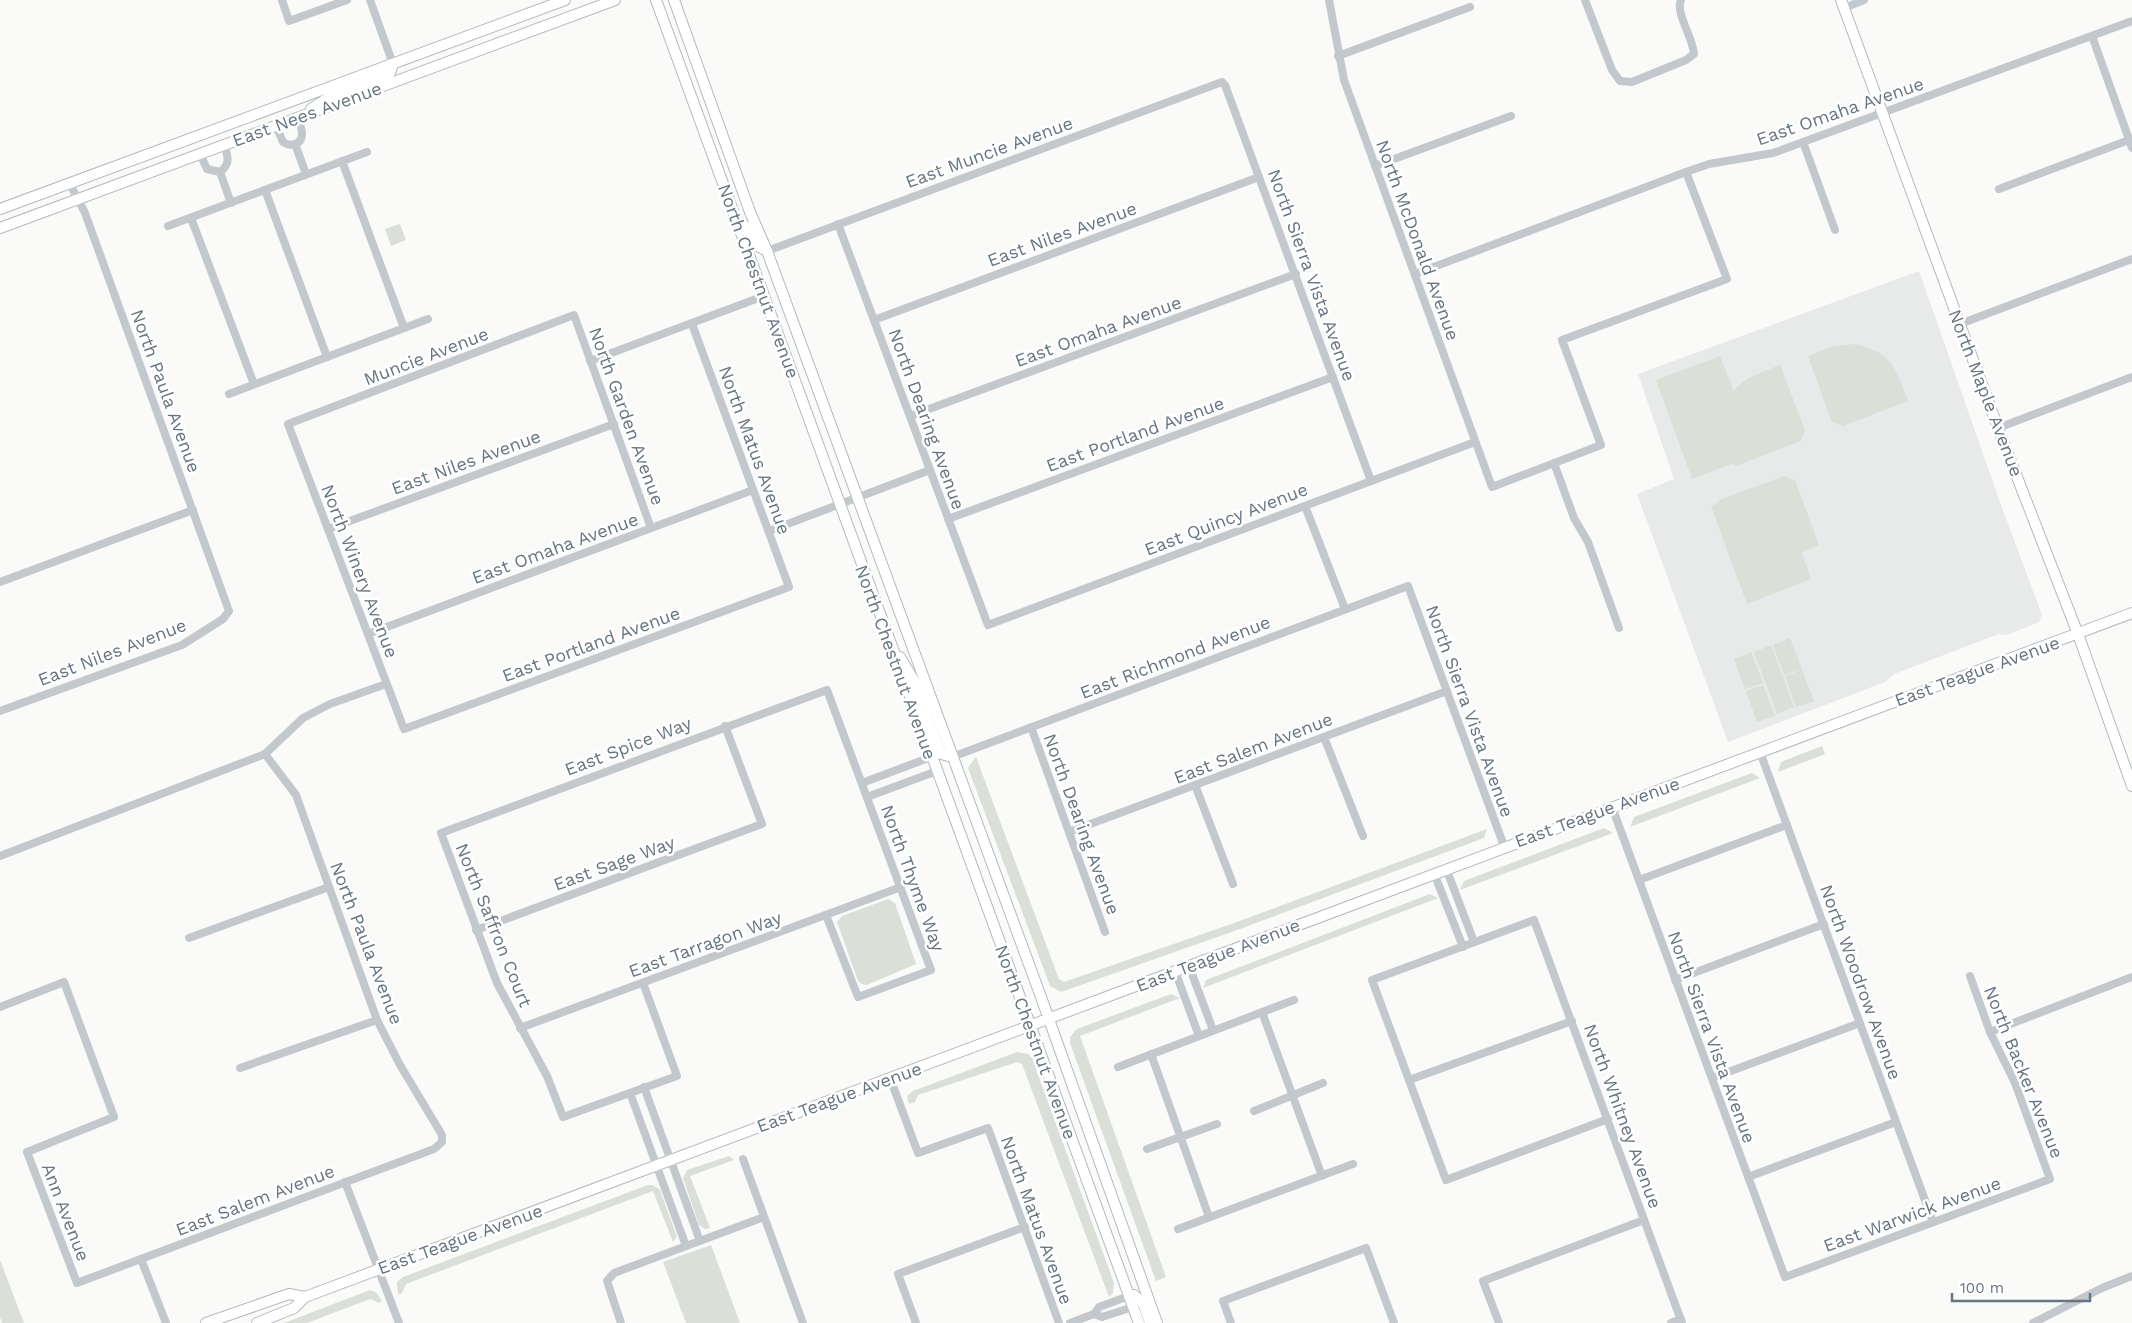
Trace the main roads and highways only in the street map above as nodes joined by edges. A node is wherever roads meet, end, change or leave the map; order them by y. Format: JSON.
{"nodes":[{"id":1,"x":565,"y":0,"type":"edge"},
{"id":2,"x":615,"y":0,"type":"edge"},
{"id":3,"x":656,"y":0,"type":"edge"},
{"id":4,"x":674,"y":0,"type":"edge"},
{"id":5,"x":1843,"y":4,"type":"edge"},
{"id":6,"x":393,"y":64,"type":"junction"},
{"id":7,"x":298,"y":118,"type":"junction"},
{"id":8,"x":0,"y":210,"type":"edge"},
{"id":9,"x":737,"y":220,"type":"junction"},
{"id":10,"x":0,"y":228,"type":"edge"},
{"id":11,"x":767,"y":251,"type":"junction"},
{"id":12,"x":2132,"y":613,"type":"edge"},
{"id":13,"x":886,"y":632,"type":"junction"},
{"id":14,"x":2078,"y":634,"type":"junction"},
{"id":15,"x":952,"y":756,"type":"junction"},
{"id":16,"x":2132,"y":786,"type":"edge"},
{"id":17,"x":1049,"y":1019,"type":"junction"},
{"id":18,"x":1030,"y":1026,"type":"junction"},
{"id":19,"x":1129,"y":1296,"type":"junction"},
{"id":20,"x":304,"y":1297,"type":"junction"},
{"id":21,"x":206,"y":1323,"type":"edge"},
{"id":22,"x":257,"y":1323,"type":"edge"},
{"id":23,"x":1139,"y":1323,"type":"edge"},
{"id":24,"x":1150,"y":1323,"type":"edge"},
{"id":25,"x":1157,"y":1323,"type":"edge"}],
"edges":[{"from":1,"to":6,"type":"main road","name":"East Nees Avenue"},
{"from":2,"to":7,"type":"main road","name":"East Nees Avenue"},
{"from":3,"to":9,"type":"main road","name":"North Chestnut Avenue"},
{"from":4,"to":11,"type":"main road","name":"North Chestnut Avenue"},
{"from":5,"to":14,"type":"main road","name":"North Maple Avenue"},
{"from":6,"to":7,"type":"main road"},
{"from":6,"to":8,"type":"main road","name":"East Nees Avenue"},
{"from":7,"to":10,"type":"main road","name":"East Nees Avenue"},
{"from":9,"to":11,"type":"main road"},
{"from":9,"to":13,"type":"main road","name":"North Chestnut Avenue"},
{"from":11,"to":15,"type":"main road","name":"North Chestnut Avenue"},
{"from":12,"to":14,"type":"main road","name":"East Teague Avenue"},
{"from":13,"to":15,"type":"main road"},
{"from":13,"to":18,"type":"main road","name":"North Chestnut Avenue"},
{"from":14,"to":16,"type":"main road","name":"North Maple Avenue"},
{"from":14,"to":17,"type":"main road","name":"East Teague Avenue"},
{"from":15,"to":17,"type":"main road","name":"North Chestnut Avenue"},
{"from":17,"to":18,"type":"main road","name":"East Teague Avenue"},
{"from":17,"to":25,"type":"main road","name":"North Chestnut Avenue"},
{"from":18,"to":19,"type":"main road","name":"North Chestnut Avenue"},
{"from":18,"to":20,"type":"main road","name":"East Teague Avenue"},
{"from":19,"to":23,"type":"main road","name":"North Chestnut Avenue"},
{"from":19,"to":24,"type":"main road"},
{"from":20,"to":21,"type":"main road","name":"East Teague Avenue"},
{"from":20,"to":22,"type":"main road","name":"East Teague Avenue"}]}
